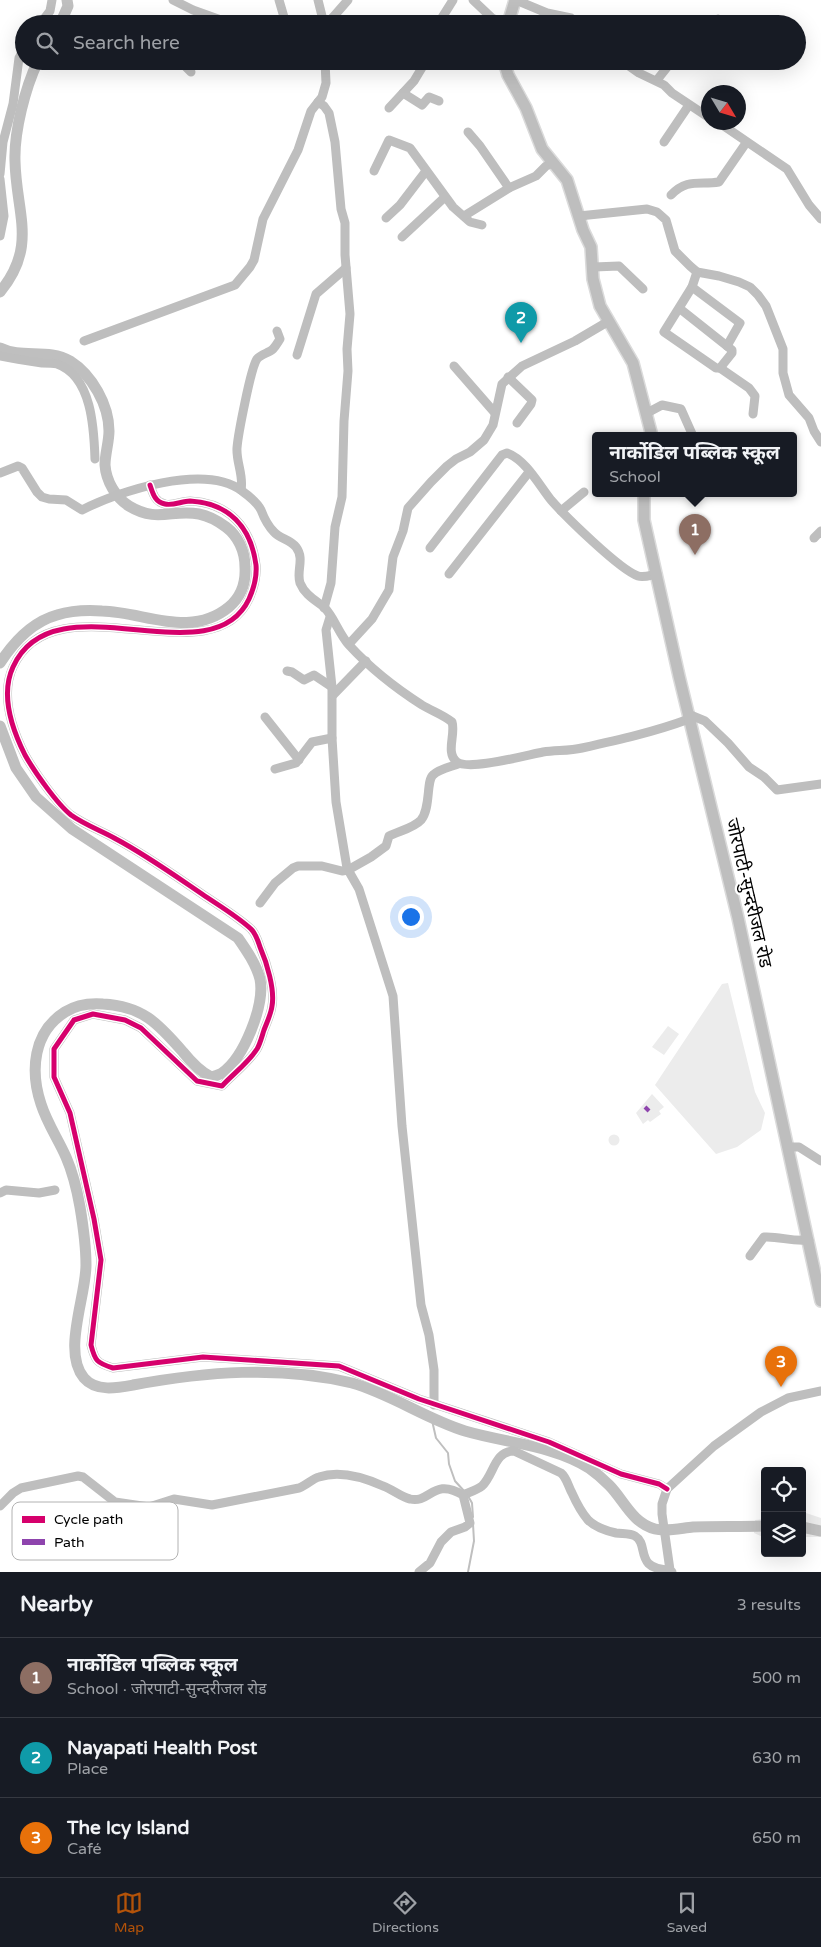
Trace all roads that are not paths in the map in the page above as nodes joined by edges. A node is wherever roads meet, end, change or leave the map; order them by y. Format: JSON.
{"nodes":[{"id":1,"x":52,"y":0,"type":"edge"},
{"id":2,"x":173,"y":0,"type":"edge"},
{"id":3,"x":279,"y":0,"type":"edge"},
{"id":4,"x":318,"y":0,"type":"edge"},
{"id":5,"x":348,"y":0,"type":"edge"},
{"id":6,"x":453,"y":0,"type":"edge"},
{"id":7,"x":473,"y":0,"type":"edge"},
{"id":8,"x":516,"y":0,"type":"edge"},
{"id":9,"x":185,"y":3,"type":"edge"},
{"id":10,"x":47,"y":15,"type":"edge"},
{"id":11,"x":204,"y":15,"type":"edge"},
{"id":12,"x":283,"y":15,"type":"edge"},
{"id":13,"x":322,"y":15,"type":"edge"},
{"id":14,"x":334,"y":15,"type":"edge"},
{"id":15,"x":444,"y":15,"type":"edge"},
{"id":16,"x":489,"y":15,"type":"edge"},
{"id":17,"x":510,"y":15,"type":"edge"},
{"id":18,"x":556,"y":15,"type":"edge"},
{"id":19,"x":17,"y":70,"type":"edge"},
{"id":20,"x":325,"y":70,"type":"edge"},
{"id":21,"x":421,"y":70,"type":"edge"},
{"id":22,"x":507,"y":70,"type":"edge"},
{"id":23,"x":634,"y":70,"type":"edge"},
{"id":24,"x":664,"y":70,"type":"edge"},
{"id":25,"x":656,"y":80,"type":"junction"},
{"id":26,"x":403,"y":93,"type":"junction"},
{"id":27,"x":439,"y":101,"type":"dead end"},
{"id":28,"x":318,"y":102,"type":"junction"},
{"id":29,"x":689,"y":105,"type":"junction"},
{"id":30,"x":389,"y":108,"type":"dead end"},
{"id":31,"x":701,"y":113,"type":"edge"},
{"id":32,"x":729,"y":130,"type":"edge"},
{"id":33,"x":468,"y":132,"type":"dead end"},
{"id":34,"x":664,"y":142,"type":"dead end"},
{"id":35,"x":746,"y":143,"type":"junction"},
{"id":36,"x":552,"y":163,"type":"junction"},
{"id":37,"x":426,"y":171,"type":"junction"},
{"id":38,"x":374,"y":172,"type":"dead end"},
{"id":39,"x":0,"y":174,"type":"edge"},
{"id":40,"x":0,"y":179,"type":"edge"},
{"id":41,"x":509,"y":188,"type":"junction"},
{"id":42,"x":671,"y":195,"type":"dead end"},
{"id":43,"x":445,"y":197,"type":"junction"},
{"id":44,"x":464,"y":216,"type":"junction"},
{"id":45,"x":579,"y":216,"type":"junction"},
{"id":46,"x":386,"y":218,"type":"dead end"},
{"id":47,"x":821,"y":219,"type":"edge"},
{"id":48,"x":482,"y":225,"type":"dead end"},
{"id":49,"x":0,"y":236,"type":"edge"},
{"id":50,"x":402,"y":237,"type":"dead end"},
{"id":51,"x":594,"y":267,"type":"junction"},
{"id":52,"x":346,"y":268,"type":"junction"},
{"id":53,"x":697,"y":272,"type":"junction"},
{"id":54,"x":692,"y":287,"type":"junction"},
{"id":55,"x":643,"y":289,"type":"dead end"},
{"id":56,"x":679,"y":308,"type":"junction"},
{"id":57,"x":609,"y":321,"type":"junction"},
{"id":58,"x":277,"y":331,"type":"dead end"},
{"id":59,"x":84,"y":341,"type":"dead end"},
{"id":60,"x":727,"y":346,"type":"junction"},
{"id":61,"x":0,"y":356,"type":"edge"},
{"id":62,"x":297,"y":356,"type":"dead end"},
{"id":63,"x":454,"y":366,"type":"dead end"},
{"id":64,"x":720,"y":368,"type":"junction"},
{"id":65,"x":508,"y":377,"type":"junction"},
{"id":66,"x":647,"y":413,"type":"junction"},
{"id":67,"x":495,"y":414,"type":"junction"},
{"id":68,"x":754,"y":414,"type":"dead end"},
{"id":69,"x":517,"y":423,"type":"dead end"},
{"id":70,"x":651,"y":432,"type":"edge"},
{"id":71,"x":691,"y":432,"type":"edge"},
{"id":72,"x":821,"y":442,"type":"edge"},
{"id":73,"x":96,"y":459,"type":"dead end"},
{"id":74,"x":529,"y":472,"type":"junction"},
{"id":75,"x":0,"y":473,"type":"edge"},
{"id":76,"x":150,"y":486,"type":"junction"},
{"id":77,"x":241,"y":490,"type":"junction"},
{"id":78,"x":584,"y":492,"type":"dead end"},
{"id":79,"x":644,"y":497,"type":"edge"},
{"id":80,"x":561,"y":511,"type":"junction"},
{"id":81,"x":430,"y":548,"type":"dead end"},
{"id":82,"x":449,"y":574,"type":"dead end"},
{"id":83,"x":656,"y":574,"type":"junction"},
{"id":84,"x":324,"y":608,"type":"junction"},
{"id":85,"x":330,"y":617,"type":"junction"},
{"id":86,"x":349,"y":644,"type":"junction"},
{"id":87,"x":366,"y":661,"type":"junction"},
{"id":88,"x":287,"y":671,"type":"dead end"},
{"id":89,"x":333,"y":691,"type":"junction"},
{"id":90,"x":689,"y":716,"type":"junction"},
{"id":91,"x":265,"y":717,"type":"dead end"},
{"id":92,"x":332,"y":738,"type":"junction"},
{"id":93,"x":299,"y":760,"type":"junction"},
{"id":94,"x":458,"y":764,"type":"junction"},
{"id":95,"x":274,"y":769,"type":"dead end"},
{"id":96,"x":821,"y":784,"type":"edge"},
{"id":97,"x":348,"y":870,"type":"junction"},
{"id":98,"x":260,"y":903,"type":"dead end"},
{"id":99,"x":788,"y":1147,"type":"junction"},
{"id":100,"x":821,"y":1161,"type":"edge"},
{"id":101,"x":54,"y":1190,"type":"dead end"},
{"id":102,"x":0,"y":1193,"type":"edge"},
{"id":103,"x":809,"y":1240,"type":"junction"},
{"id":104,"x":750,"y":1256,"type":"dead end"},
{"id":105,"x":821,"y":1301,"type":"edge"},
{"id":106,"x":821,"y":1391,"type":"edge"},
{"id":107,"x":434,"y":1405,"type":"junction"},
{"id":108,"x":667,"y":1489,"type":"junction"},
{"id":109,"x":464,"y":1495,"type":"junction"},
{"id":110,"x":115,"y":1502,"type":"edge"},
{"id":111,"x":165,"y":1502,"type":"edge"},
{"id":112,"x":0,"y":1506,"type":"edge"},
{"id":113,"x":671,"y":1571,"type":"edge"},
{"id":114,"x":419,"y":1572,"type":"edge"}],
"edges":[{"from":1,"to":10,"type":"street"},
{"from":2,"to":9,"type":"street"},
{"from":3,"to":12,"type":"street"},
{"from":4,"to":13,"type":"street"},
{"from":5,"to":14,"type":"street"},
{"from":6,"to":15,"type":"street"},
{"from":7,"to":16,"type":"street"},
{"from":8,"to":17,"type":"main road"},
{"from":8,"to":18,"type":"street"},
{"from":9,"to":11,"type":"street"},
{"from":19,"to":39,"type":"street"},
{"from":20,"to":28,"type":"street"},
{"from":21,"to":26,"type":"street"},
{"from":22,"to":36,"type":"main road"},
{"from":23,"to":25,"type":"street"},
{"from":24,"to":25,"type":"street"},
{"from":25,"to":29,"type":"street"},
{"from":26,"to":27,"type":"street"},
{"from":26,"to":30,"type":"street"},
{"from":28,"to":52,"type":"street"},
{"from":28,"to":59,"type":"street"},
{"from":29,"to":31,"type":"street"},
{"from":29,"to":34,"type":"street"},
{"from":32,"to":35,"type":"street"},
{"from":33,"to":41,"type":"street"},
{"from":35,"to":42,"type":"street"},
{"from":35,"to":47,"type":"street"},
{"from":36,"to":41,"type":"street"},
{"from":36,"to":45,"type":"main road"},
{"from":37,"to":38,"type":"street"},
{"from":37,"to":43,"type":"street"},
{"from":37,"to":46,"type":"street"},
{"from":40,"to":49,"type":"street"},
{"from":41,"to":44,"type":"street"},
{"from":43,"to":44,"type":"street"},
{"from":43,"to":50,"type":"street"},
{"from":44,"to":48,"type":"street"},
{"from":45,"to":51,"type":"main road"},
{"from":45,"to":53,"type":"street"},
{"from":51,"to":55,"type":"street"},
{"from":51,"to":57,"type":"main road"},
{"from":52,"to":62,"type":"street"},
{"from":52,"to":84,"type":"street"},
{"from":53,"to":54,"type":"street"},
{"from":53,"to":72,"type":"street"},
{"from":54,"to":56,"type":"street"},
{"from":54,"to":60,"type":"street"},
{"from":56,"to":60,"type":"street"},
{"from":56,"to":64,"type":"street"},
{"from":57,"to":65,"type":"street"},
{"from":57,"to":66,"type":"main road"},
{"from":58,"to":77,"type":"street"},
{"from":60,"to":64,"type":"street"},
{"from":61,"to":73,"type":"street"},
{"from":63,"to":67,"type":"street"},
{"from":64,"to":68,"type":"street"},
{"from":65,"to":67,"type":"street"},
{"from":65,"to":69,"type":"street"},
{"from":66,"to":70,"type":"main road"},
{"from":66,"to":71,"type":"street"},
{"from":67,"to":86,"type":"street"},
{"from":74,"to":80,"type":"street"},
{"from":74,"to":81,"type":"street"},
{"from":74,"to":82,"type":"street"},
{"from":75,"to":76,"type":"street"},
{"from":76,"to":77,"type":"street"},
{"from":76,"to":107,"type":"street"},
{"from":77,"to":84,"type":"street"},
{"from":78,"to":80,"type":"street"},
{"from":79,"to":83,"type":"main road","name":"जोरपाटी-सुन्दरीजल रोड"},
{"from":80,"to":83,"type":"street"},
{"from":83,"to":90,"type":"main road","name":"जोरपाटी-सुन्दरीजल रोड"},
{"from":84,"to":85,"type":"street"},
{"from":85,"to":86,"type":"street"},
{"from":85,"to":89,"type":"street"},
{"from":86,"to":87,"type":"street"},
{"from":87,"to":89,"type":"street"},
{"from":87,"to":94,"type":"street"},
{"from":88,"to":89,"type":"street"},
{"from":89,"to":92,"type":"street"},
{"from":90,"to":94,"type":"street"},
{"from":90,"to":96,"type":"street"},
{"from":90,"to":99,"type":"main road","name":"जोरपाटी-सुन्दरीजल रोड"},
{"from":91,"to":93,"type":"street"},
{"from":92,"to":93,"type":"street"},
{"from":92,"to":97,"type":"street"},
{"from":93,"to":95,"type":"street"},
{"from":94,"to":97,"type":"street"},
{"from":97,"to":98,"type":"street"},
{"from":97,"to":107,"type":"street"},
{"from":99,"to":100,"type":"street"},
{"from":99,"to":103,"type":"main road","name":"जोरपाटी-सुन्दरीजल रोड"},
{"from":101,"to":102,"type":"street"},
{"from":103,"to":104,"type":"street"},
{"from":103,"to":105,"type":"main road","name":"जोरपाटी-सुन्दरीजल रोड"},
{"from":106,"to":108,"type":"street"},
{"from":107,"to":108,"type":"street"},
{"from":108,"to":113,"type":"street"},
{"from":109,"to":111,"type":"street"},
{"from":109,"to":113,"type":"street"},
{"from":109,"to":114,"type":"street"},
{"from":110,"to":112,"type":"street"}]}
